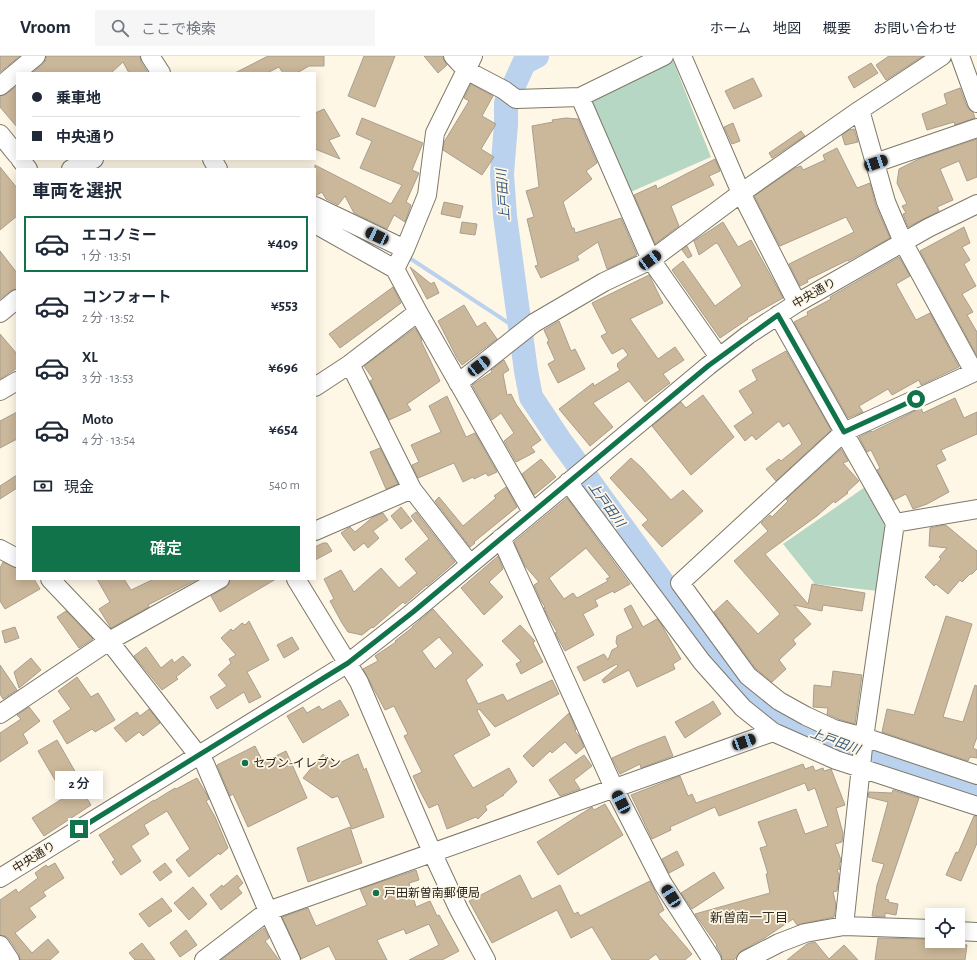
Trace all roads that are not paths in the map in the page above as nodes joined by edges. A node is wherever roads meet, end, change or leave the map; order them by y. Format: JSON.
{"nodes":[{"id":1,"x":36,"y":56,"type":"edge"},
{"id":2,"x":150,"y":56,"type":"edge"},
{"id":3,"x":453,"y":56,"type":"edge"},
{"id":4,"x":664,"y":56,"type":"edge"},
{"id":5,"x":682,"y":56,"type":"edge"},
{"id":6,"x":942,"y":56,"type":"edge"},
{"id":7,"x":960,"y":56,"type":"edge"},
{"id":8,"x":470,"y":63,"type":"edge"},
{"id":9,"x":17,"y":72,"type":"edge"},
{"id":10,"x":160,"y":72,"type":"edge"},
{"id":11,"x":16,"y":73,"type":"edge"},
{"id":12,"x":0,"y":86,"type":"edge"},
{"id":13,"x":580,"y":97,"type":"junction"},
{"id":14,"x":977,"y":103,"type":"edge"},
{"id":15,"x":860,"y":110,"type":"junction"},
{"id":16,"x":977,"y":128,"type":"edge"},
{"id":17,"x":0,"y":134,"type":"edge"},
{"id":18,"x":16,"y":154,"type":"edge"},
{"id":19,"x":21,"y":160,"type":"edge"},
{"id":20,"x":92,"y":160,"type":"edge"},
{"id":21,"x":876,"y":163,"type":"junction"},
{"id":22,"x":27,"y":168,"type":"edge"},
{"id":23,"x":73,"y":168,"type":"edge"},
{"id":24,"x":741,"y":193,"type":"junction"},
{"id":25,"x":977,"y":204,"type":"edge"},
{"id":26,"x":317,"y":213,"type":"edge"},
{"id":27,"x":903,"y":242,"type":"junction"},
{"id":28,"x":405,"y":249,"type":"junction"},
{"id":29,"x":650,"y":260,"type":"junction"},
{"id":30,"x":395,"y":269,"type":"junction"},
{"id":31,"x":16,"y":300,"type":"edge"},
{"id":32,"x":797,"y":303,"type":"junction"},
{"id":33,"x":0,"y":312,"type":"edge"},
{"id":34,"x":418,"y":312,"type":"junction"},
{"id":35,"x":778,"y":315,"type":"junction"},
{"id":36,"x":719,"y":357,"type":"junction"},
{"id":37,"x":350,"y":364,"type":"junction"},
{"id":38,"x":975,"y":371,"type":"edge"},
{"id":39,"x":16,"y":382,"type":"edge"},
{"id":40,"x":458,"y":383,"type":"junction"},
{"id":41,"x":316,"y":386,"type":"edge"},
{"id":42,"x":0,"y":391,"type":"edge"},
{"id":43,"x":844,"y":432,"type":"junction"},
{"id":44,"x":572,"y":479,"type":"junction"},
{"id":45,"x":412,"y":489,"type":"junction"},
{"id":46,"x":977,"y":509,"type":"edge"},
{"id":47,"x":532,"y":512,"type":"junction"},
{"id":48,"x":895,"y":523,"type":"junction"},
{"id":49,"x":316,"y":531,"type":"edge"},
{"id":50,"x":501,"y":538,"type":"junction"},
{"id":51,"x":0,"y":549,"type":"edge"},
{"id":52,"x":16,"y":557,"type":"edge"},
{"id":53,"x":470,"y":564,"type":"junction"},
{"id":54,"x":51,"y":580,"type":"edge"},
{"id":55,"x":218,"y":580,"type":"edge"},
{"id":56,"x":297,"y":580,"type":"edge"},
{"id":57,"x":109,"y":641,"type":"junction"},
{"id":58,"x":348,"y":663,"type":"junction"},
{"id":59,"x":0,"y":714,"type":"edge"},
{"id":60,"x":773,"y":732,"type":"junction"},
{"id":61,"x":864,"y":738,"type":"junction"},
{"id":62,"x":198,"y":755,"type":"junction"},
{"id":63,"x":861,"y":767,"type":"junction"},
{"id":64,"x":977,"y":775,"type":"edge"},
{"id":65,"x":614,"y":788,"type":"junction"},
{"id":66,"x":977,"y":806,"type":"edge"},
{"id":67,"x":432,"y":852,"type":"junction"},
{"id":68,"x":0,"y":878,"type":"edge"},
{"id":69,"x":268,"y":911,"type":"junction"},
{"id":70,"x":844,"y":926,"type":"junction"},
{"id":71,"x":925,"y":929,"type":"edge"},
{"id":72,"x":965,"y":931,"type":"edge"},
{"id":73,"x":977,"y":932,"type":"edge"},
{"id":74,"x":0,"y":945,"type":"edge"},
{"id":75,"x":10,"y":960,"type":"edge"},
{"id":76,"x":204,"y":960,"type":"edge"},
{"id":77,"x":291,"y":960,"type":"edge"},
{"id":78,"x":486,"y":960,"type":"edge"},
{"id":79,"x":712,"y":960,"type":"edge"},
{"id":80,"x":746,"y":960,"type":"edge"}],
"edges":[{"from":1,"to":9,"type":"street"},
{"from":2,"to":10,"type":"street"},
{"from":3,"to":8,"type":"street"},
{"from":4,"to":13,"type":"street"},
{"from":5,"to":24,"type":"street"},
{"from":6,"to":15,"type":"street"},
{"from":7,"to":14,"type":"street"},
{"from":8,"to":13,"type":"street"},
{"from":8,"to":28,"type":"street"},
{"from":11,"to":12,"type":"street"},
{"from":13,"to":29,"type":"street"},
{"from":15,"to":21,"type":"street"},
{"from":15,"to":24,"type":"street"},
{"from":16,"to":21,"type":"street"},
{"from":17,"to":18,"type":"street"},
{"from":19,"to":22,"type":"street"},
{"from":20,"to":23,"type":"street"},
{"from":21,"to":27,"type":"street"},
{"from":24,"to":29,"type":"street"},
{"from":24,"to":32,"type":"street"},
{"from":25,"to":27,"type":"street","name":"中央通り"},
{"from":26,"to":28,"type":"street"},
{"from":26,"to":30,"type":"street"},
{"from":27,"to":32,"type":"street","name":"中央通り"},
{"from":27,"to":38,"type":"street"},
{"from":28,"to":30,"type":"street"},
{"from":29,"to":36,"type":"street"},
{"from":29,"to":40,"type":"street"},
{"from":30,"to":34,"type":"street"},
{"from":31,"to":33,"type":"street"},
{"from":32,"to":35,"type":"street","name":"中央通り"},
{"from":34,"to":37,"type":"street"},
{"from":34,"to":40,"type":"street"},
{"from":35,"to":36,"type":"street","name":"中央通り"},
{"from":35,"to":43,"type":"street"},
{"from":36,"to":44,"type":"street","name":"中央通り"},
{"from":37,"to":41,"type":"street"},
{"from":37,"to":45,"type":"street"},
{"from":38,"to":43,"type":"street"},
{"from":39,"to":42,"type":"street"},
{"from":40,"to":47,"type":"street"},
{"from":43,"to":48,"type":"street"},
{"from":43,"to":61,"type":"street"},
{"from":44,"to":47,"type":"street","name":"中央通り"},
{"from":44,"to":60,"type":"street"},
{"from":45,"to":49,"type":"street"},
{"from":45,"to":53,"type":"street"},
{"from":46,"to":48,"type":"street"},
{"from":47,"to":50,"type":"street","name":"中央通り"},
{"from":48,"to":61,"type":"street"},
{"from":50,"to":53,"type":"street","name":"中央通り"},
{"from":50,"to":65,"type":"street"},
{"from":51,"to":52,"type":"street"},
{"from":53,"to":58,"type":"street","name":"中央通り"},
{"from":54,"to":57,"type":"street"},
{"from":55,"to":57,"type":"street"},
{"from":56,"to":58,"type":"street"},
{"from":57,"to":59,"type":"street"},
{"from":57,"to":62,"type":"street"},
{"from":58,"to":62,"type":"street","name":"中央通り"},
{"from":58,"to":67,"type":"street"},
{"from":60,"to":63,"type":"street"},
{"from":60,"to":65,"type":"street"},
{"from":61,"to":63,"type":"street"},
{"from":61,"to":64,"type":"street"},
{"from":62,"to":68,"type":"street","name":"中央通り"},
{"from":62,"to":69,"type":"street"},
{"from":63,"to":66,"type":"street"},
{"from":63,"to":70,"type":"street"},
{"from":65,"to":67,"type":"street"},
{"from":65,"to":79,"type":"street"},
{"from":67,"to":69,"type":"street"},
{"from":67,"to":78,"type":"street"},
{"from":69,"to":76,"type":"street"},
{"from":69,"to":77,"type":"street"},
{"from":70,"to":71,"type":"street"},
{"from":70,"to":80,"type":"street"},
{"from":72,"to":73,"type":"street"},
{"from":74,"to":75,"type":"street"}]}
